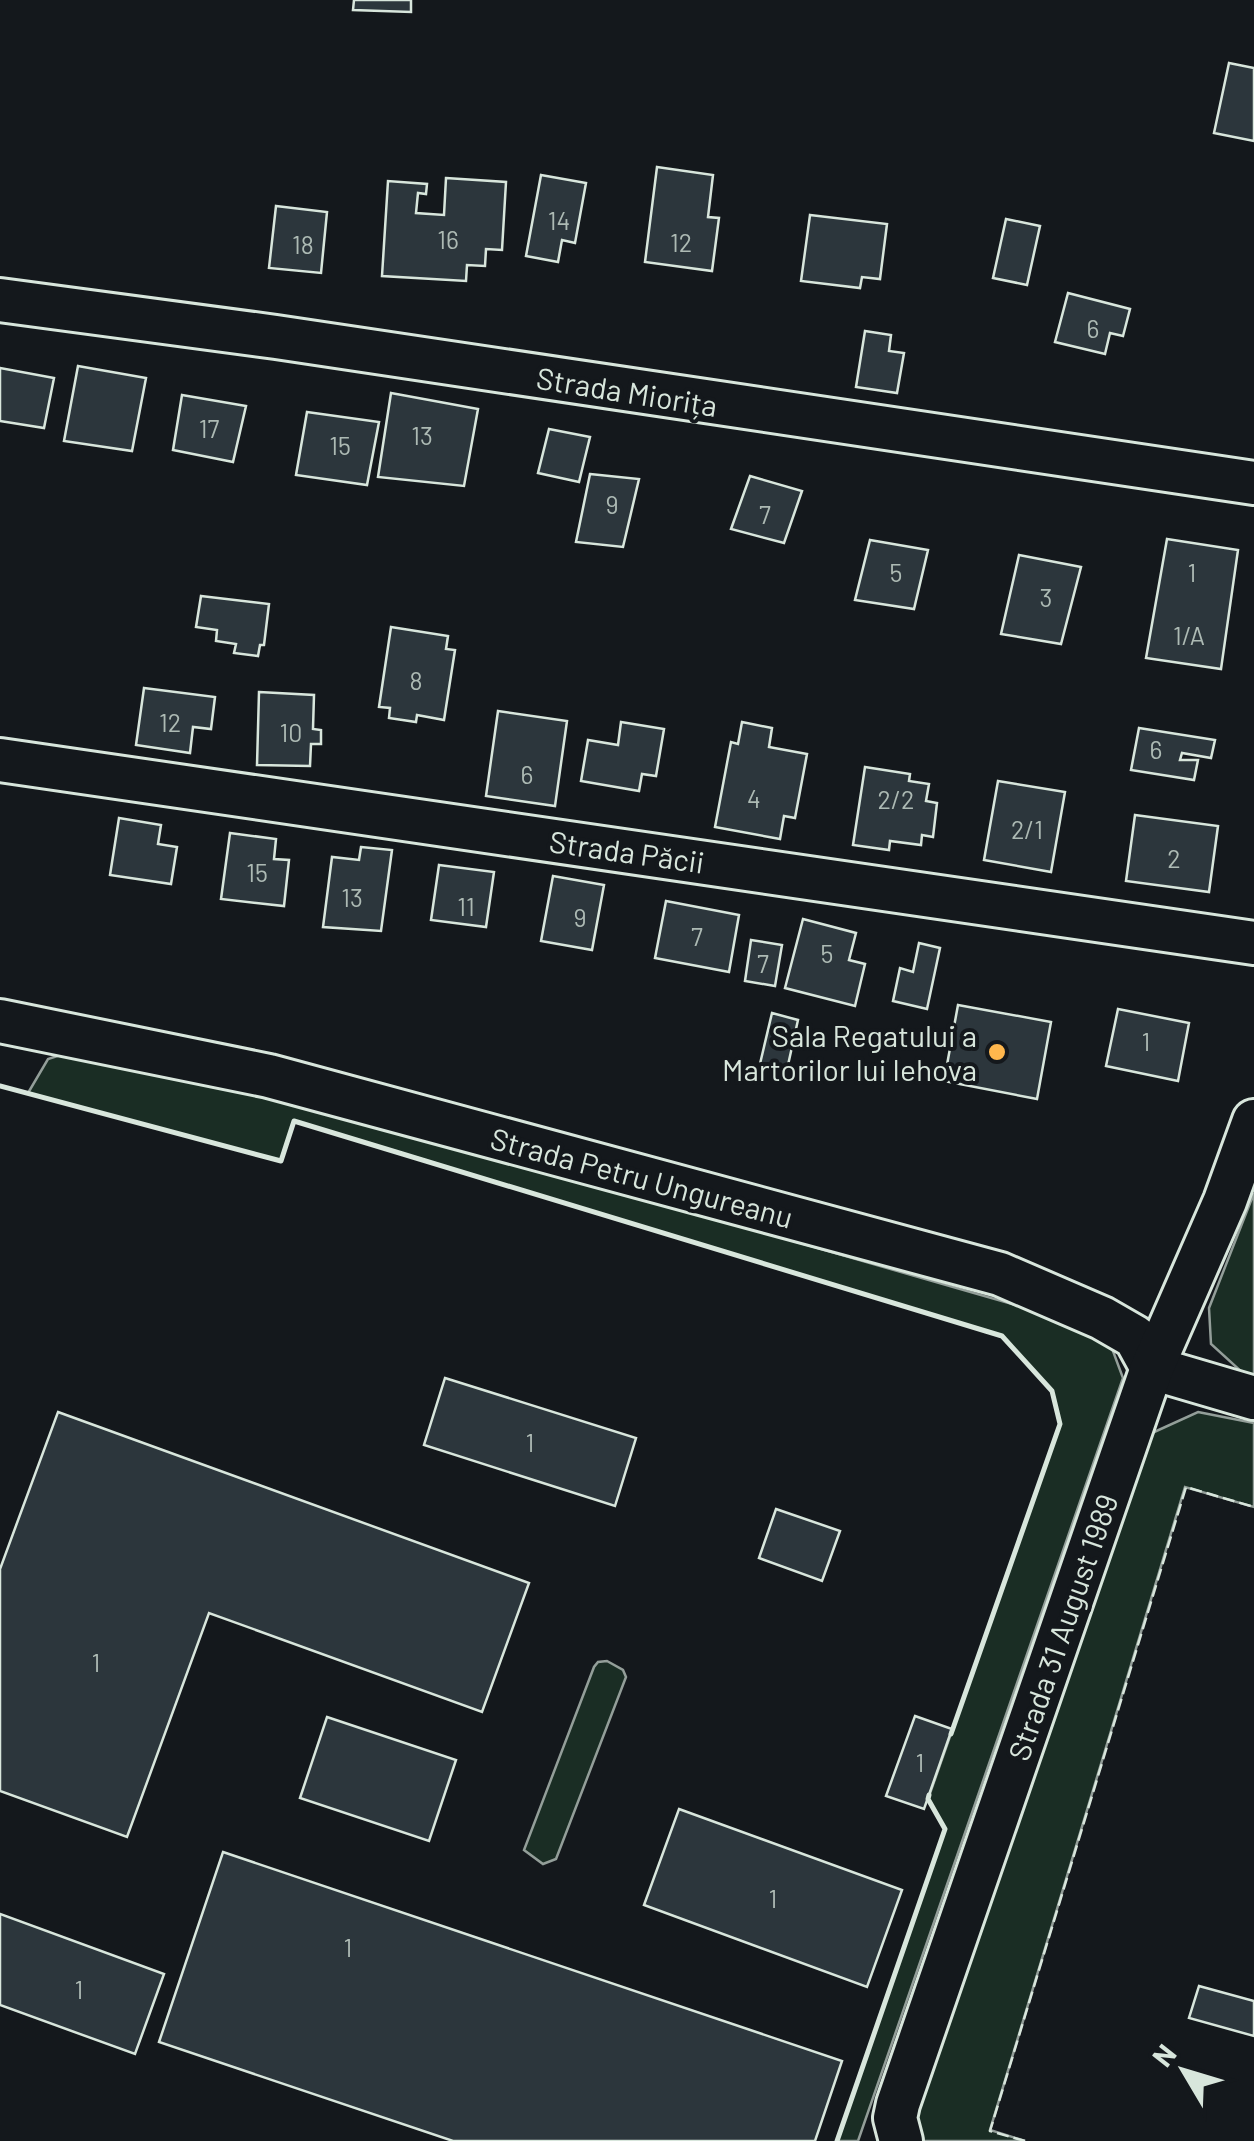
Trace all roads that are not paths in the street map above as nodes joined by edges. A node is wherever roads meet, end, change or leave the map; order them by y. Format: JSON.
{"nodes":[{"id":1,"x":0,"y":300,"type":"edge"},
{"id":2,"x":1254,"y":483,"type":"edge"},
{"id":3,"x":0,"y":760,"type":"edge"},
{"id":4,"x":1254,"y":942,"type":"edge"},
{"id":5,"x":0,"y":1021,"type":"edge"},
{"id":6,"x":1254,"y":1120,"type":"edge"},
{"id":7,"x":1152,"y":1368,"type":"junction"},
{"id":8,"x":1254,"y":1398,"type":"edge"},
{"id":9,"x":901,"y":2141,"type":"edge"}],
"edges":[{"from":1,"to":2,"type":"street","name":"Strada Miorița"},
{"from":3,"to":4,"type":"street","name":"Strada Păcii"},
{"from":5,"to":7,"type":"street","name":"Strada Petru Ungureanu"},
{"from":6,"to":7,"type":"street","name":"Strada 31 August 1989"},
{"from":7,"to":8,"type":"street"},
{"from":7,"to":9,"type":"street","name":"Strada 31 August 1989"}]}
